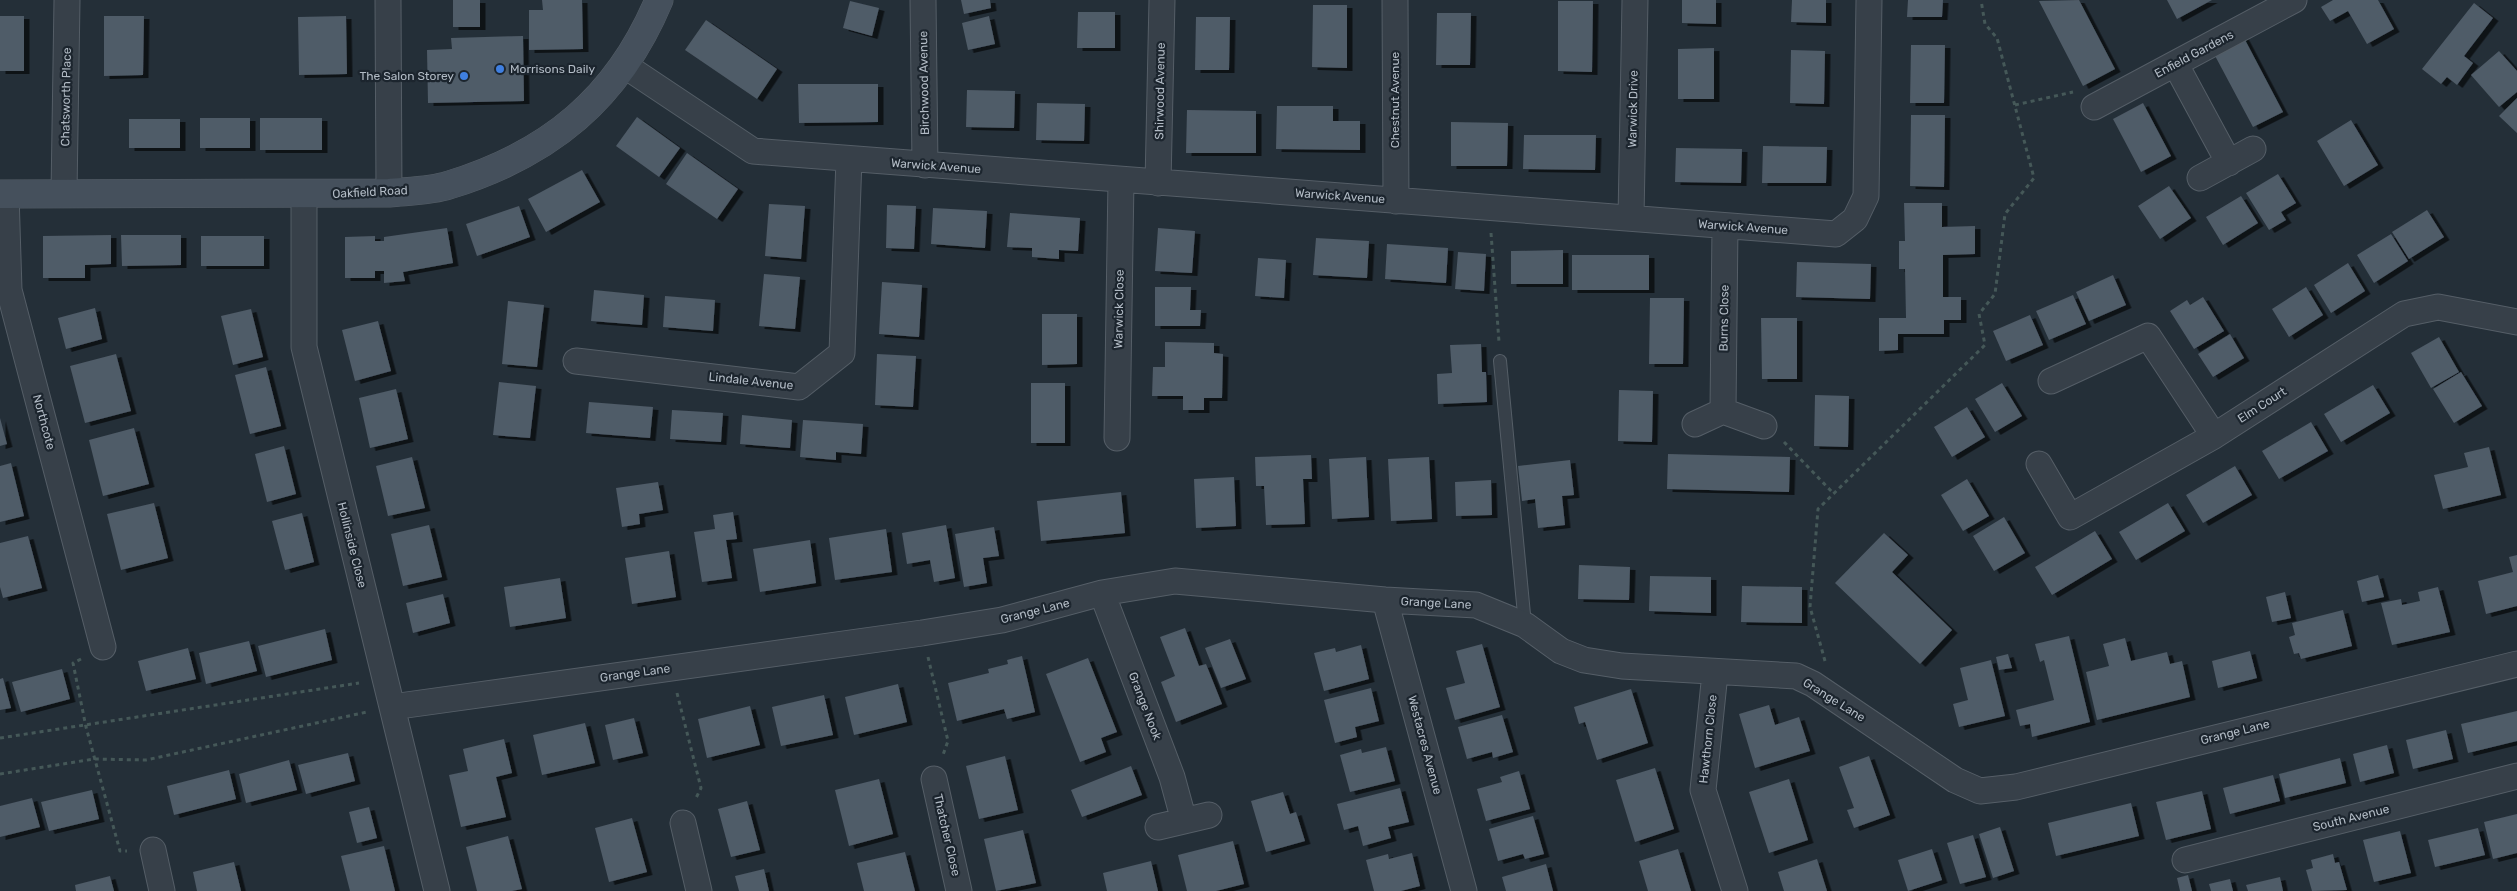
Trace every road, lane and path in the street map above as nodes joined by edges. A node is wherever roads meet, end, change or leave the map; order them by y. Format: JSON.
{"nodes":[{"id":1,"x":67,"y":0,"type":"edge"},
{"id":2,"x":388,"y":0,"type":"edge"},
{"id":3,"x":659,"y":0,"type":"edge"},
{"id":4,"x":923,"y":0,"type":"edge"},
{"id":5,"x":1162,"y":0,"type":"edge"},
{"id":6,"x":1395,"y":0,"type":"edge"},
{"id":7,"x":1634,"y":0,"type":"edge"},
{"id":8,"x":1869,"y":0,"type":"edge"},
{"id":9,"x":1981,"y":0,"type":"edge"},
{"id":10,"x":2294,"y":0,"type":"edge"},
{"id":11,"x":624,"y":65,"type":"junction"},
{"id":12,"x":2176,"y":65,"type":"junction"},
{"id":13,"x":2015,"y":105,"type":"junction"},
{"id":14,"x":2094,"y":107,"type":"joint"},
{"id":15,"x":2253,"y":150,"type":"dead end"},
{"id":16,"x":849,"y":159,"type":"junction"},
{"id":17,"x":2229,"y":163,"type":"junction"},
{"id":18,"x":925,"y":165,"type":"junction"},
{"id":19,"x":2200,"y":178,"type":"dead end"},
{"id":20,"x":1121,"y":180,"type":"junction"},
{"id":21,"x":1158,"y":182,"type":"junction"},
{"id":22,"x":64,"y":193,"type":"junction"},
{"id":23,"x":388,"y":193,"type":"junction"},
{"id":24,"x":3,"y":194,"type":"edge"},
{"id":25,"x":304,"y":194,"type":"junction"},
{"id":26,"x":1396,"y":201,"type":"junction"},
{"id":27,"x":1490,"y":208,"type":"junction"},
{"id":28,"x":1631,"y":218,"type":"junction"},
{"id":29,"x":1725,"y":226,"type":"junction"},
{"id":30,"x":2517,"y":322,"type":"edge"},
{"id":31,"x":576,"y":361,"type":"dead end"},
{"id":32,"x":1500,"y":361,"type":"joint"},
{"id":33,"x":2068,"y":380,"type":"dead end"},
{"id":34,"x":1723,"y":410,"type":"junction"},
{"id":35,"x":1696,"y":424,"type":"dead end"},
{"id":36,"x":1764,"y":426,"type":"joint"},
{"id":37,"x":2214,"y":436,"type":"junction"},
{"id":38,"x":1117,"y":438,"type":"dead end"},
{"id":39,"x":2039,"y":464,"type":"dead end"},
{"id":40,"x":1834,"y":494,"type":"junction"},
{"id":41,"x":1102,"y":594,"type":"junction"},
{"id":42,"x":1385,"y":600,"type":"junction"},
{"id":43,"x":1525,"y":626,"type":"junction"},
{"id":44,"x":922,"y":633,"type":"junction"},
{"id":45,"x":104,"y":647,"type":"joint"},
{"id":46,"x":2517,"y":664,"type":"edge"},
{"id":47,"x":670,"y":668,"type":"junction"},
{"id":48,"x":1715,"y":673,"type":"junction"},
{"id":49,"x":385,"y":679,"type":"junction"},
{"id":50,"x":1813,"y":684,"type":"junction"},
{"id":51,"x":392,"y":706,"type":"junction"},
{"id":52,"x":86,"y":727,"type":"junction"},
{"id":53,"x":0,"y":738,"type":"edge"},
{"id":54,"x":94,"y":759,"type":"junction"},
{"id":55,"x":0,"y":774,"type":"edge"},
{"id":56,"x":2517,"y":776,"type":"edge"},
{"id":57,"x":934,"y":779,"type":"joint"},
{"id":58,"x":1209,"y":815,"type":"dead end"},
{"id":59,"x":1184,"y":821,"type":"junction"},
{"id":60,"x":683,"y":823,"type":"joint"},
{"id":61,"x":1158,"y":827,"type":"dead end"},
{"id":62,"x":153,"y":850,"type":"joint"},
{"id":63,"x":2185,"y":860,"type":"dead end"},
{"id":64,"x":162,"y":891,"type":"edge"},
{"id":65,"x":437,"y":891,"type":"edge"},
{"id":66,"x":699,"y":891,"type":"edge"},
{"id":67,"x":959,"y":891,"type":"edge"},
{"id":68,"x":1464,"y":891,"type":"edge"},
{"id":69,"x":1736,"y":891,"type":"edge"}],
"edges":[{"from":1,"to":22,"type":"street","name":"Chatsworth Place"},
{"from":2,"to":23,"type":"street"},
{"from":3,"to":11,"type":"street","name":"Oakfield Road"},
{"from":4,"to":18,"type":"street","name":"Birchwood Avenue"},
{"from":5,"to":21,"type":"street","name":"Shirwood Avenue"},
{"from":6,"to":26,"type":"street","name":"Chestnut Avenue"},
{"from":7,"to":28,"type":"street","name":"Warwick Drive"},
{"from":8,"to":29,"type":"street","name":"Warwick Avenue"},
{"from":9,"to":13,"type":"path"},
{"from":10,"to":12,"type":"street","name":"Enfield Gardens"},
{"from":11,"to":16,"type":"street","name":"Warwick Avenue"},
{"from":11,"to":23,"type":"street","name":"Oakfield Road"},
{"from":12,"to":14,"type":"street","name":"Enfield Gardens"},
{"from":12,"to":17,"type":"street"},
{"from":13,"to":14,"type":"path"},
{"from":13,"to":40,"type":"path"},
{"from":15,"to":17,"type":"street"},
{"from":16,"to":18,"type":"street","name":"Warwick Avenue"},
{"from":16,"to":31,"type":"street","name":"Lindale Avenue"},
{"from":17,"to":19,"type":"street"},
{"from":18,"to":20,"type":"street","name":"Warwick Avenue"},
{"from":20,"to":21,"type":"street","name":"Warwick Avenue"},
{"from":20,"to":38,"type":"street","name":"Warwick Close"},
{"from":21,"to":26,"type":"street","name":"Warwick Avenue"},
{"from":22,"to":24,"type":"street","name":"Oakfield Road"},
{"from":22,"to":25,"type":"street","name":"Oakfield Road"},
{"from":23,"to":25,"type":"street","name":"Oakfield Road"},
{"from":24,"to":45,"type":"street","name":"Northcote"},
{"from":25,"to":49,"type":"street","name":"Hollinside Close"},
{"from":26,"to":27,"type":"street","name":"Warwick Avenue"},
{"from":27,"to":28,"type":"street","name":"Warwick Avenue"},
{"from":27,"to":32,"type":"path"},
{"from":28,"to":29,"type":"street","name":"Warwick Avenue"},
{"from":29,"to":34,"type":"street","name":"Burns Close"},
{"from":30,"to":37,"type":"street","name":"Elm Court"},
{"from":32,"to":43,"type":"lane"},
{"from":33,"to":37,"type":"street"},
{"from":34,"to":35,"type":"street"},
{"from":34,"to":36,"type":"street"},
{"from":36,"to":40,"type":"path"},
{"from":37,"to":39,"type":"street","name":"Elm Court"},
{"from":40,"to":50,"type":"path"},
{"from":41,"to":42,"type":"street","name":"Grange Lane"},
{"from":41,"to":44,"type":"street","name":"Grange Lane"},
{"from":41,"to":59,"type":"street","name":"Grange Nook"},
{"from":42,"to":43,"type":"street","name":"Grange Lane"},
{"from":42,"to":68,"type":"street","name":"Westacres Avenue"},
{"from":43,"to":48,"type":"street","name":"Grange Lane"},
{"from":44,"to":47,"type":"street","name":"Grange Lane"},
{"from":44,"to":57,"type":"path"},
{"from":45,"to":52,"type":"path"},
{"from":46,"to":50,"type":"street","name":"Grange Lane"},
{"from":47,"to":51,"type":"street","name":"Grange Lane"},
{"from":47,"to":60,"type":"path"},
{"from":48,"to":50,"type":"street","name":"Grange Lane"},
{"from":48,"to":69,"type":"street","name":"Hawthorn Close"},
{"from":49,"to":51,"type":"street","name":"Hollinside Close"},
{"from":49,"to":52,"type":"path"},
{"from":51,"to":54,"type":"path"},
{"from":51,"to":65,"type":"street","name":"Hollinside Close"},
{"from":52,"to":53,"type":"path"},
{"from":52,"to":54,"type":"path"},
{"from":54,"to":55,"type":"path"},
{"from":54,"to":62,"type":"path"},
{"from":56,"to":63,"type":"street","name":"South Avenue"},
{"from":57,"to":67,"type":"street","name":"Thatcher Close"},
{"from":58,"to":59,"type":"street"},
{"from":59,"to":61,"type":"street"},
{"from":60,"to":66,"type":"street"},
{"from":62,"to":64,"type":"street"}]}
